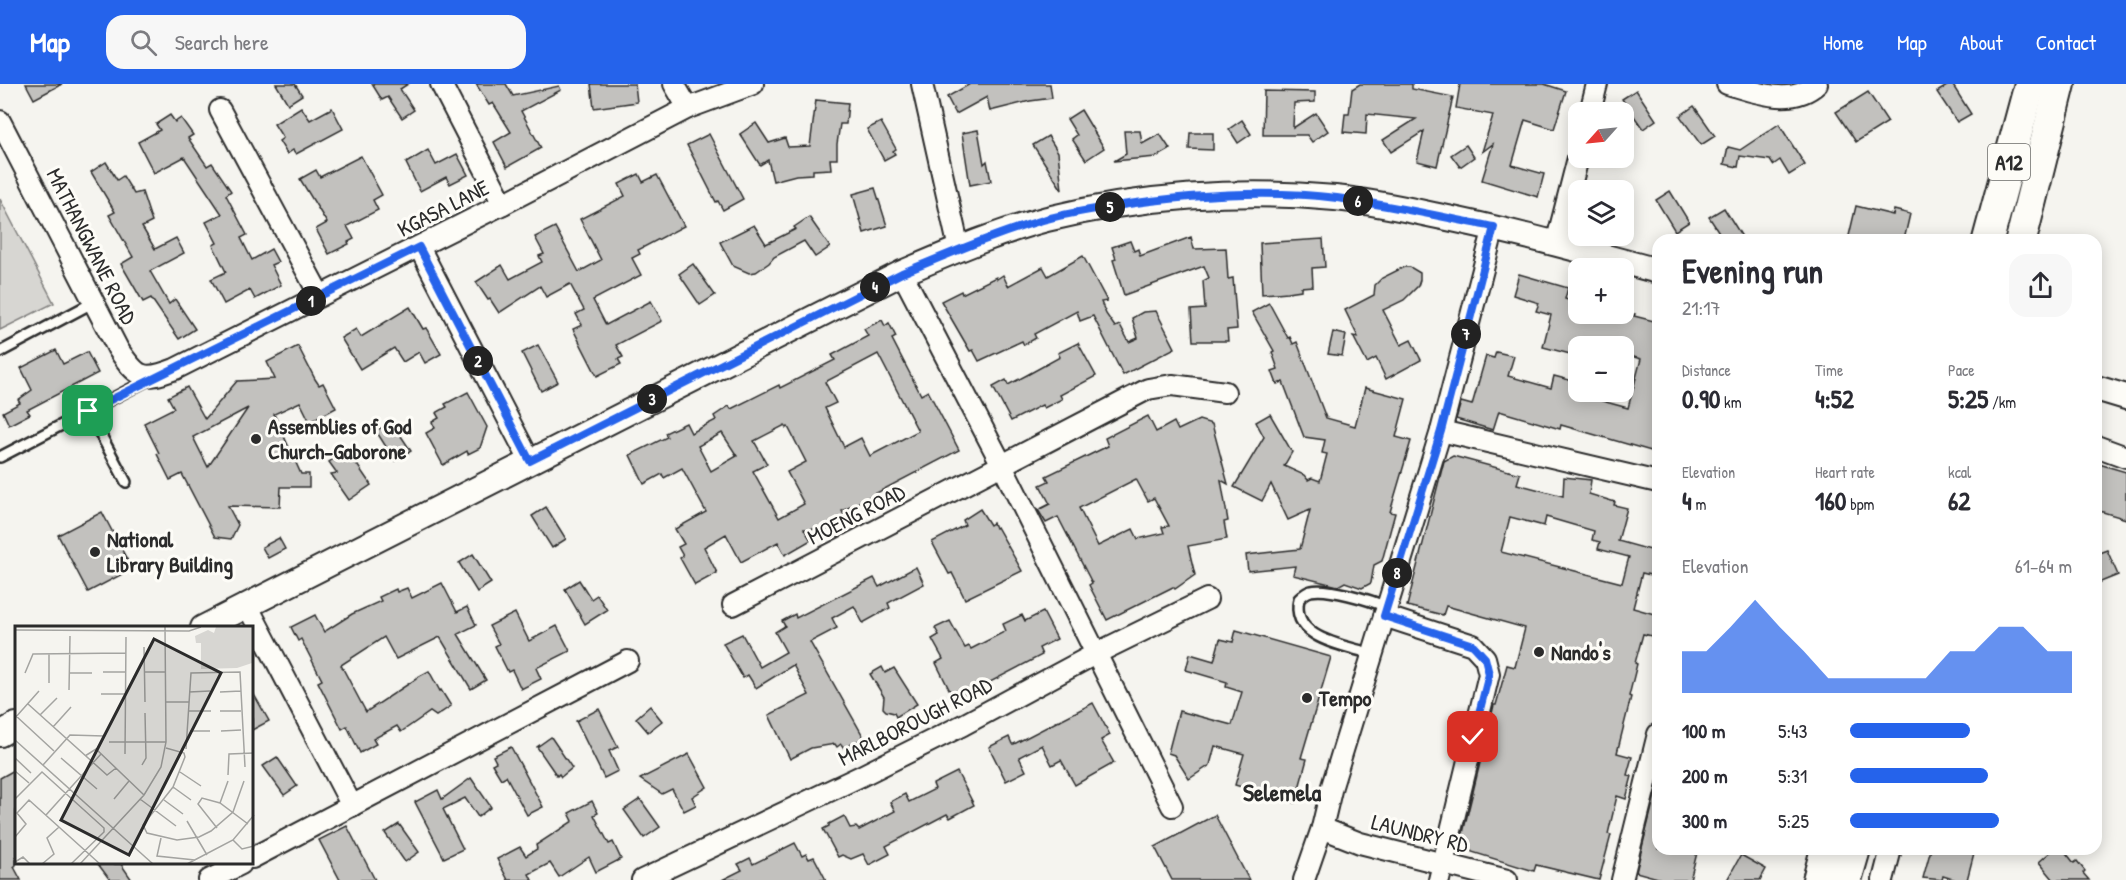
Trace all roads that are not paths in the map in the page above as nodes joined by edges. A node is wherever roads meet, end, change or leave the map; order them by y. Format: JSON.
{"nodes":[{"id":1,"x":441,"y":84,"type":"edge"},
{"id":2,"x":674,"y":84,"type":"edge"},
{"id":3,"x":753,"y":84,"type":"edge"},
{"id":4,"x":922,"y":84,"type":"edge"},
{"id":5,"x":1597,"y":84,"type":"edge"},
{"id":6,"x":1727,"y":84,"type":"edge"},
{"id":7,"x":1816,"y":84,"type":"edge"},
{"id":8,"x":2030,"y":84,"type":"edge"},
{"id":9,"x":2060,"y":84,"type":"edge"},
{"id":10,"x":1592,"y":102,"type":"edge"},
{"id":11,"x":688,"y":108,"type":"junction"},
{"id":12,"x":220,"y":110,"type":"dead end"},
{"id":13,"x":0,"y":121,"type":"edge"},
{"id":14,"x":1575,"y":168,"type":"edge"},
{"id":15,"x":503,"y":204,"type":"junction"},
{"id":16,"x":1494,"y":227,"type":"junction"},
{"id":17,"x":1990,"y":234,"type":"edge"},
{"id":18,"x":2022,"y":234,"type":"edge"},
{"id":19,"x":1556,"y":244,"type":"junction"},
{"id":20,"x":419,"y":247,"type":"junction"},
{"id":21,"x":959,"y":249,"type":"junction"},
{"id":22,"x":1652,"y":269,"type":"edge"},
{"id":23,"x":902,"y":273,"type":"junction"},
{"id":24,"x":320,"y":296,"type":"junction"},
{"id":25,"x":94,"y":302,"type":"junction"},
{"id":26,"x":0,"y":352,"type":"edge"},
{"id":27,"x":155,"y":377,"type":"junction"},
{"id":28,"x":2102,"y":390,"type":"edge"},
{"id":29,"x":1225,"y":392,"type":"dead end"},
{"id":30,"x":2126,"y":397,"type":"edge"},
{"id":31,"x":88,"y":411,"type":"junction"},
{"id":32,"x":1441,"y":431,"type":"junction"},
{"id":33,"x":2102,"y":448,"type":"edge"},
{"id":34,"x":0,"y":457,"type":"edge"},
{"id":35,"x":2126,"y":457,"type":"edge"},
{"id":36,"x":530,"y":461,"type":"junction"},
{"id":37,"x":1002,"y":465,"type":"junction"},
{"id":38,"x":1652,"y":481,"type":"edge"},
{"id":39,"x":126,"y":482,"type":"dead end"},
{"id":40,"x":1207,"y":599,"type":"dead end"},
{"id":41,"x":247,"y":605,"type":"junction"},
{"id":42,"x":733,"y":605,"type":"dead end"},
{"id":43,"x":1385,"y":612,"type":"junction"},
{"id":44,"x":206,"y":626,"type":"edge"},
{"id":45,"x":1097,"y":653,"type":"junction"},
{"id":46,"x":1372,"y":654,"type":"junction"},
{"id":47,"x":628,"y":661,"type":"dead end"},
{"id":48,"x":15,"y":726,"type":"edge"},
{"id":49,"x":0,"y":734,"type":"edge"},
{"id":50,"x":1652,"y":758,"type":"edge"},
{"id":51,"x":352,"y":806,"type":"junction"},
{"id":52,"x":1172,"y":806,"type":"dead end"},
{"id":53,"x":1322,"y":828,"type":"junction"},
{"id":54,"x":1824,"y":855,"type":"edge"},
{"id":55,"x":1853,"y":855,"type":"edge"},
{"id":56,"x":1889,"y":855,"type":"edge"},
{"id":57,"x":254,"y":857,"type":"edge"},
{"id":58,"x":239,"y":865,"type":"edge"},
{"id":59,"x":1441,"y":872,"type":"edge"},
{"id":60,"x":209,"y":880,"type":"edge"},
{"id":61,"x":642,"y":880,"type":"edge"},
{"id":62,"x":1304,"y":880,"type":"edge"},
{"id":63,"x":1507,"y":880,"type":"edge"},
{"id":64,"x":1622,"y":880,"type":"edge"},
{"id":65,"x":1818,"y":880,"type":"edge"},
{"id":66,"x":1846,"y":880,"type":"edge"},
{"id":67,"x":1883,"y":880,"type":"edge"}],
"edges":[{"from":1,"to":15,"type":"street"},
{"from":2,"to":11,"type":"street"},
{"from":3,"to":11,"type":"street","name":"KGASA LANE"},
{"from":4,"to":21,"type":"street"},
{"from":5,"to":10,"type":"street"},
{"from":6,"to":7,"type":"street"},
{"from":8,"to":17,"type":"main road","number":"A12"},
{"from":9,"to":18,"type":"main road","number":"A12"},
{"from":11,"to":15,"type":"street","name":"KGASA LANE"},
{"from":12,"to":24,"type":"street"},
{"from":13,"to":25,"type":"street","name":"MATHANGWANE ROAD"},
{"from":14,"to":19,"type":"street"},
{"from":15,"to":20,"type":"street","name":"KGASA LANE"},
{"from":16,"to":19,"type":"street"},
{"from":16,"to":21,"type":"street"},
{"from":16,"to":32,"type":"street"},
{"from":19,"to":22,"type":"street"},
{"from":20,"to":24,"type":"street","name":"KGASA LANE"},
{"from":20,"to":36,"type":"street"},
{"from":21,"to":23,"type":"street"},
{"from":23,"to":36,"type":"street"},
{"from":23,"to":37,"type":"street"},
{"from":24,"to":27,"type":"street","name":"KGASA LANE"},
{"from":25,"to":26,"type":"lane"},
{"from":25,"to":27,"type":"street","name":"MATHANGWANE ROAD"},
{"from":27,"to":31,"type":"lane"},
{"from":28,"to":30,"type":"street"},
{"from":29,"to":37,"type":"street","name":"MOENG ROAD"},
{"from":31,"to":34,"type":"lane"},
{"from":31,"to":39,"type":"lane"},
{"from":32,"to":38,"type":"street"},
{"from":32,"to":43,"type":"street"},
{"from":33,"to":35,"type":"street"},
{"from":36,"to":41,"type":"street"},
{"from":37,"to":42,"type":"street","name":"MOENG ROAD"},
{"from":37,"to":45,"type":"street"},
{"from":40,"to":45,"type":"street","name":"MARLBOROUGH ROAD"},
{"from":41,"to":44,"type":"street"},
{"from":41,"to":51,"type":"street"},
{"from":43,"to":46,"type":"street"},
{"from":43,"to":46,"type":"lane"},
{"from":43,"to":59,"type":"street"},
{"from":45,"to":52,"type":"street"},
{"from":45,"to":61,"type":"street","name":"MARLBOROUGH ROAD"},
{"from":46,"to":53,"type":"street"},
{"from":47,"to":51,"type":"street"},
{"from":48,"to":49,"type":"street"},
{"from":50,"to":64,"type":"street"},
{"from":51,"to":57,"type":"street"},
{"from":53,"to":59,"type":"street","name":"LAUNDRY RD"},
{"from":53,"to":62,"type":"street"},
{"from":54,"to":65,"type":"main road"},
{"from":55,"to":66,"type":"main road"},
{"from":56,"to":67,"type":"street"},
{"from":58,"to":60,"type":"street"},
{"from":59,"to":63,"type":"street","name":"LAUNDRY RD"}]}
